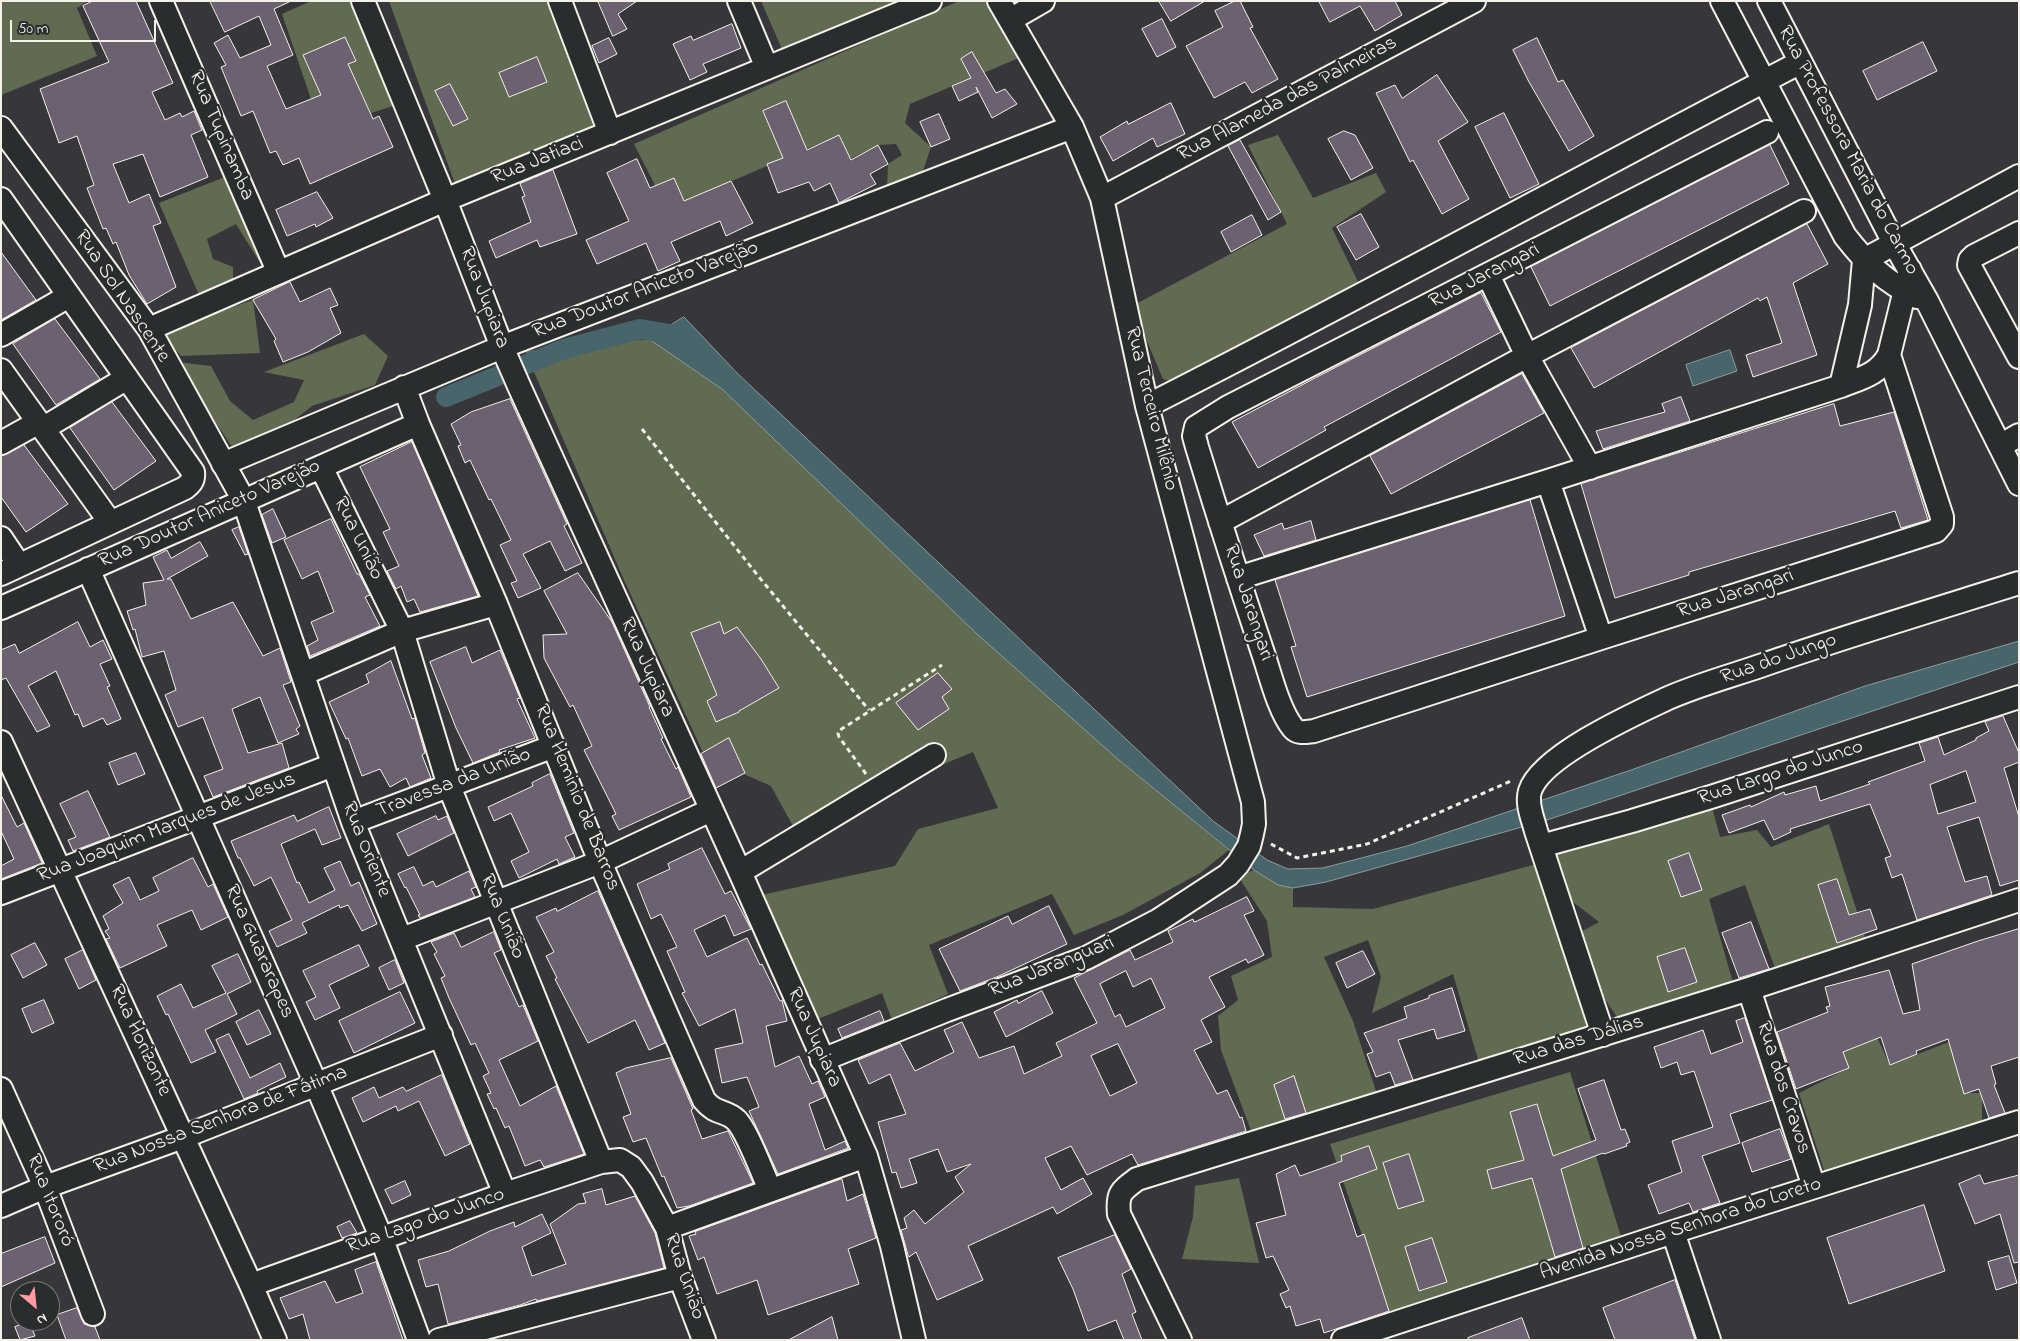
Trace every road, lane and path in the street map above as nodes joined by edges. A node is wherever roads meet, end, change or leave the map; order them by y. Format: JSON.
{"nodes":[{"id":1,"x":161,"y":1,"type":"edge"},
{"id":2,"x":363,"y":1,"type":"edge"},
{"id":3,"x":560,"y":1,"type":"edge"},
{"id":4,"x":738,"y":1,"type":"edge"},
{"id":5,"x":930,"y":1,"type":"edge"},
{"id":6,"x":1043,"y":1,"type":"edge"},
{"id":7,"x":1474,"y":1,"type":"edge"},
{"id":8,"x":1722,"y":1,"type":"edge"},
{"id":9,"x":1769,"y":1,"type":"edge"},
{"id":10,"x":1004,"y":10,"type":"edge"},
{"id":11,"x":1800,"y":63,"type":"junction"},
{"id":12,"x":767,"y":68,"type":"junction"},
{"id":13,"x":1764,"y":81,"type":"junction"},
{"id":14,"x":1072,"y":127,"type":"junction"},
{"id":15,"x":1,"y":128,"type":"edge"},
{"id":16,"x":1767,"y":132,"type":"dead end"},
{"id":17,"x":610,"y":133,"type":"junction"},
{"id":18,"x":2019,"y":176,"type":"edge"},
{"id":19,"x":1102,"y":198,"type":"junction"},
{"id":20,"x":446,"y":200,"type":"junction"},
{"id":21,"x":5,"y":211,"type":"edge"},
{"id":22,"x":1804,"y":211,"type":"dead end"},
{"id":23,"x":2019,"y":233,"type":"edge"},
{"id":24,"x":1894,"y":243,"type":"junction"},
{"id":25,"x":1864,"y":260,"type":"junction"},
{"id":26,"x":278,"y":271,"type":"junction"},
{"id":27,"x":1488,"y":275,"type":"junction"},
{"id":28,"x":1908,"y":281,"type":"junction"},
{"id":29,"x":69,"y":296,"type":"junction"},
{"id":30,"x":148,"y":329,"type":"junction"},
{"id":31,"x":1,"y":335,"type":"edge"},
{"id":32,"x":505,"y":354,"type":"junction"},
{"id":33,"x":1889,"y":355,"type":"junction"},
{"id":34,"x":1528,"y":356,"type":"junction"},
{"id":35,"x":2019,"y":357,"type":"edge"},
{"id":36,"x":1,"y":370,"type":"edge"},
{"id":37,"x":127,"y":378,"type":"junction"},
{"id":38,"x":1841,"y":386,"type":"junction"},
{"id":39,"x":412,"y":406,"type":"junction"},
{"id":40,"x":1147,"y":406,"type":"junction"},
{"id":41,"x":42,"y":425,"type":"junction"},
{"id":42,"x":642,"y":429,"type":"dead end"},
{"id":43,"x":2009,"y":441,"type":"edge"},
{"id":44,"x":1,"y":443,"type":"edge"},
{"id":45,"x":321,"y":467,"type":"junction"},
{"id":46,"x":1590,"y":468,"type":"junction"},
{"id":47,"x":226,"y":469,"type":"junction"},
{"id":48,"x":2017,"y":475,"type":"edge"},
{"id":49,"x":1548,"y":481,"type":"junction"},
{"id":50,"x":242,"y":496,"type":"junction"},
{"id":51,"x":110,"y":522,"type":"junction"},
{"id":52,"x":1220,"y":522,"type":"junction"},
{"id":53,"x":1,"y":538,"type":"edge"},
{"id":54,"x":88,"y":569,"type":"junction"},
{"id":55,"x":10,"y":570,"type":"edge"},
{"id":56,"x":1238,"y":578,"type":"junction"},
{"id":57,"x":2019,"y":583,"type":"edge"},
{"id":58,"x":496,"y":604,"type":"junction"},
{"id":59,"x":1,"y":608,"type":"edge"},
{"id":60,"x":402,"y":631,"type":"junction"},
{"id":61,"x":1601,"y":638,"type":"junction"},
{"id":62,"x":942,"y":665,"type":"dead end"},
{"id":63,"x":303,"y":674,"type":"junction"},
{"id":64,"x":2019,"y":697,"type":"edge"},
{"id":65,"x":869,"y":710,"type":"junction"},
{"id":66,"x":1,"y":742,"type":"edge"},
{"id":67,"x":554,"y":746,"type":"junction"},
{"id":68,"x":934,"y":755,"type":"dead end"},
{"id":69,"x":332,"y":765,"type":"junction"},
{"id":70,"x":1516,"y":779,"type":"dead end"},
{"id":71,"x":449,"y":786,"type":"junction"},
{"id":72,"x":876,"y":789,"type":"junction"},
{"id":73,"x":711,"y":810,"type":"junction"},
{"id":74,"x":199,"y":818,"type":"junction"},
{"id":75,"x":353,"y":822,"type":"junction"},
{"id":76,"x":1539,"y":839,"type":"junction"},
{"id":77,"x":1251,"y":840,"type":"junction"},
{"id":78,"x":600,"y":862,"type":"junction"},
{"id":79,"x":60,"y":870,"type":"junction"},
{"id":80,"x":740,"y":872,"type":"junction"},
{"id":81,"x":1,"y":894,"type":"edge"},
{"id":82,"x":2019,"y":900,"type":"edge"},
{"id":83,"x":496,"y":903,"type":"junction"},
{"id":84,"x":402,"y":939,"type":"junction"},
{"id":85,"x":1749,"y":989,"type":"junction"},
{"id":86,"x":441,"y":1035,"type":"junction"},
{"id":87,"x":1602,"y":1035,"type":"junction"},
{"id":88,"x":822,"y":1060,"type":"junction"},
{"id":89,"x":316,"y":1084,"type":"junction"},
{"id":90,"x":1,"y":1089,"type":"edge"},
{"id":91,"x":2019,"y":1122,"type":"edge"},
{"id":92,"x":184,"y":1137,"type":"junction"},
{"id":93,"x":866,"y":1156,"type":"junction"},
{"id":94,"x":601,"y":1162,"type":"junction"},
{"id":95,"x":45,"y":1187,"type":"junction"},
{"id":96,"x":1814,"y":1188,"type":"junction"},
{"id":97,"x":770,"y":1190,"type":"junction"},
{"id":98,"x":505,"y":1194,"type":"junction"},
{"id":99,"x":1,"y":1206,"type":"edge"},
{"id":100,"x":667,"y":1228,"type":"junction"},
{"id":101,"x":1673,"y":1232,"type":"junction"},
{"id":102,"x":381,"y":1237,"type":"junction"},
{"id":103,"x":680,"y":1278,"type":"junction"},
{"id":104,"x":251,"y":1284,"type":"junction"},
{"id":105,"x":94,"y":1314,"type":"dead end"},
{"id":106,"x":1356,"y":1338,"type":"edge"},
{"id":107,"x":275,"y":1340,"type":"edge"},
{"id":108,"x":418,"y":1340,"type":"edge"},
{"id":109,"x":439,"y":1340,"type":"edge"},
{"id":110,"x":704,"y":1340,"type":"edge"},
{"id":111,"x":914,"y":1340,"type":"edge"},
{"id":112,"x":1180,"y":1340,"type":"edge"},
{"id":113,"x":1709,"y":1340,"type":"edge"}],
"edges":[{"from":1,"to":26,"type":"street","name":"Rua Tupinamba"},
{"from":2,"to":20,"type":"street","name":"Rua Jupiara"},
{"from":3,"to":17,"type":"street"},
{"from":4,"to":12,"type":"street"},
{"from":5,"to":12,"type":"street","name":"Rua Jatiaci"},
{"from":6,"to":10,"type":"street"},
{"from":7,"to":19,"type":"street","name":"Rua Alameda das Palmeiras"},
{"from":8,"to":13,"type":"street","name":"Rua Professora Maria do Carmo"},
{"from":9,"to":11,"type":"street","name":"Rua Professora Maria do Carmo"},
{"from":10,"to":14,"type":"street","name":"Rua Terceiro Milênio"},
{"from":11,"to":13,"type":"street","name":"Rua Jarangari"},
{"from":11,"to":24,"type":"street","name":"Rua Professora Maria do Carmo"},
{"from":12,"to":17,"type":"street","name":"Rua Jatiaci"},
{"from":13,"to":25,"type":"street","name":"Rua Professora Maria do Carmo"},
{"from":13,"to":40,"type":"street","name":"Rua Jarangari"},
{"from":14,"to":19,"type":"street","name":"Rua Terceiro Milênio"},
{"from":14,"to":32,"type":"street","name":"Rua Doutor Aniceto Varejão"},
{"from":15,"to":30,"type":"street","name":"Rua Sol Nascente"},
{"from":16,"to":27,"type":"street","name":"Rua Jarangari"},
{"from":17,"to":20,"type":"street","name":"Rua Jatiaci"},
{"from":18,"to":24,"type":"street"},
{"from":19,"to":40,"type":"street","name":"Rua Terceiro Milênio"},
{"from":20,"to":26,"type":"street","name":"Rua Jatiaci"},
{"from":20,"to":32,"type":"street","name":"Rua Jupiara"},
{"from":21,"to":29,"type":"street"},
{"from":22,"to":34,"type":"street"},
{"from":23,"to":35,"type":"street"},
{"from":24,"to":25,"type":"street"},
{"from":24,"to":28,"type":"street","name":"Rua Professora Maria do Carmo"},
{"from":25,"to":28,"type":"street","name":"Rua Professora Maria do Carmo"},
{"from":25,"to":38,"type":"street"},
{"from":26,"to":30,"type":"street","name":"Rua Jatiaci"},
{"from":27,"to":34,"type":"street"},
{"from":27,"to":52,"type":"street","name":"Rua Jarangari"},
{"from":28,"to":33,"type":"street"},
{"from":28,"to":43,"type":"street","name":"Rua Professora Maria do Carmo"},
{"from":29,"to":31,"type":"street"},
{"from":29,"to":37,"type":"street"},
{"from":30,"to":47,"type":"street","name":"Rua Sol Nascente"},
{"from":32,"to":39,"type":"street","name":"Rua Doutor Aniceto Varejão"},
{"from":32,"to":73,"type":"street","name":"Rua Jupiara"},
{"from":33,"to":38,"type":"street"},
{"from":33,"to":61,"type":"street","name":"Rua Jarangari"},
{"from":34,"to":46,"type":"street"},
{"from":34,"to":52,"type":"street"},
{"from":36,"to":41,"type":"street"},
{"from":37,"to":41,"type":"street"},
{"from":37,"to":51,"type":"street"},
{"from":38,"to":46,"type":"street"},
{"from":39,"to":45,"type":"street","name":"Rua Doutor Aniceto Varejão"},
{"from":39,"to":47,"type":"street","name":"Rua Doutor Aniceto Varejão"},
{"from":39,"to":58,"type":"street","name":"Rua Heminio de Barros"},
{"from":40,"to":77,"type":"street","name":"Rua Terceiro Milênio"},
{"from":41,"to":44,"type":"street"},
{"from":41,"to":51,"type":"street"},
{"from":42,"to":65,"type":"path"},
{"from":43,"to":48,"type":"street","name":"Rua Professora Maria do Carmo"},
{"from":45,"to":50,"type":"street","name":"Rua Doutor Aniceto Varejão"},
{"from":45,"to":60,"type":"street","name":"Rua União"},
{"from":46,"to":49,"type":"street"},
{"from":47,"to":50,"type":"street","name":"Rua Sol Nascente"},
{"from":49,"to":56,"type":"street"},
{"from":49,"to":61,"type":"street"},
{"from":50,"to":54,"type":"street","name":"Rua Doutor Aniceto Varejão"},
{"from":50,"to":63,"type":"street","name":"Rua Oriente"},
{"from":51,"to":55,"type":"street"},
{"from":52,"to":56,"type":"street","name":"Rua Jarangari"},
{"from":53,"to":55,"type":"street"},
{"from":54,"to":59,"type":"street","name":"Rua Doutor Aniceto Varejão"},
{"from":54,"to":74,"type":"street","name":"Rua Guararapes"},
{"from":56,"to":61,"type":"street","name":"Rua Jarangari"},
{"from":57,"to":76,"type":"street","name":"Rua do Jungo"},
{"from":58,"to":60,"type":"street"},
{"from":58,"to":67,"type":"street","name":"Rua Heminio de Barros"},
{"from":60,"to":63,"type":"street"},
{"from":60,"to":71,"type":"street","name":"Rua União"},
{"from":62,"to":65,"type":"path"},
{"from":63,"to":69,"type":"street","name":"Rua Oriente"},
{"from":64,"to":76,"type":"street","name":"Rua Largo do Junco"},
{"from":65,"to":72,"type":"path"},
{"from":66,"to":79,"type":"street","name":"Rua Horizonte"},
{"from":67,"to":71,"type":"street","name":"Travessa da União"},
{"from":67,"to":78,"type":"street","name":"Rua Heminio de Barros"},
{"from":68,"to":72,"type":"street"},
{"from":69,"to":74,"type":"street","name":"Rua Joaquim Marques de Jesus"},
{"from":69,"to":75,"type":"street","name":"Rua Oriente"},
{"from":70,"to":77,"type":"path"},
{"from":71,"to":75,"type":"street","name":"Travessa da União"},
{"from":71,"to":83,"type":"street","name":"Rua União"},
{"from":72,"to":80,"type":"street"},
{"from":73,"to":78,"type":"street"},
{"from":73,"to":80,"type":"street","name":"Rua Jupiara"},
{"from":74,"to":79,"type":"street","name":"Rua Joaquim Marques de Jesus"},
{"from":74,"to":89,"type":"street","name":"Rua Guararapes"},
{"from":75,"to":84,"type":"street","name":"Rua Oriente"},
{"from":76,"to":87,"type":"street"},
{"from":77,"to":88,"type":"street","name":"Rua Jaranguari"},
{"from":78,"to":83,"type":"street"},
{"from":78,"to":97,"type":"street","name":"Rua Heminio de Barros"},
{"from":79,"to":81,"type":"street","name":"Rua Joaquim Marques de Jesus"},
{"from":79,"to":92,"type":"street","name":"Rua Horizonte"},
{"from":80,"to":88,"type":"street","name":"Rua Jupiara"},
{"from":82,"to":85,"type":"street","name":"Rua das Dálias"},
{"from":83,"to":84,"type":"street"},
{"from":83,"to":94,"type":"street","name":"Rua União"},
{"from":84,"to":86,"type":"street","name":"Rua Oriente"},
{"from":85,"to":87,"type":"street","name":"Rua das Dálias"},
{"from":85,"to":96,"type":"street","name":"Rua dos Cravos"},
{"from":86,"to":89,"type":"street","name":"Rua Nossa Senhora de Fátima"},
{"from":86,"to":98,"type":"street","name":"Rua Oriente"},
{"from":87,"to":112,"type":"street","name":"Rua das Dálias"},
{"from":88,"to":93,"type":"street","name":"Rua Jupiara"},
{"from":89,"to":92,"type":"street","name":"Rua Nossa Senhora de Fátima"},
{"from":89,"to":102,"type":"street","name":"Rua Guararapes"},
{"from":90,"to":95,"type":"street","name":"Rua Itororó"},
{"from":91,"to":96,"type":"street","name":"Avenida Nossa Senhora do Loreto"},
{"from":92,"to":95,"type":"street","name":"Rua Nossa Senhora de Fátima"},
{"from":92,"to":104,"type":"street","name":"Rua Horizonte"},
{"from":93,"to":97,"type":"street"},
{"from":93,"to":111,"type":"street","name":"Rua Jupiara"},
{"from":94,"to":98,"type":"street","name":"Rua Lago do Junco"},
{"from":94,"to":100,"type":"street","name":"Rua União"},
{"from":95,"to":99,"type":"street","name":"Rua Nossa Senhora de Fátima"},
{"from":95,"to":105,"type":"street","name":"Rua Itororó"},
{"from":96,"to":101,"type":"street","name":"Avenida Nossa Senhora do Loreto"},
{"from":97,"to":100,"type":"street"},
{"from":98,"to":102,"type":"street","name":"Rua Lago do Junco"},
{"from":100,"to":103,"type":"street","name":"Rua União"},
{"from":101,"to":106,"type":"street","name":"Avenida Nossa Senhora do Loreto"},
{"from":101,"to":113,"type":"street"},
{"from":102,"to":104,"type":"street","name":"Rua Lago do Junco"},
{"from":102,"to":108,"type":"street","name":"Rua Guararapes"},
{"from":103,"to":109,"type":"street"},
{"from":103,"to":110,"type":"street","name":"Rua União"},
{"from":104,"to":107,"type":"street","name":"Rua Horizonte"}]}
